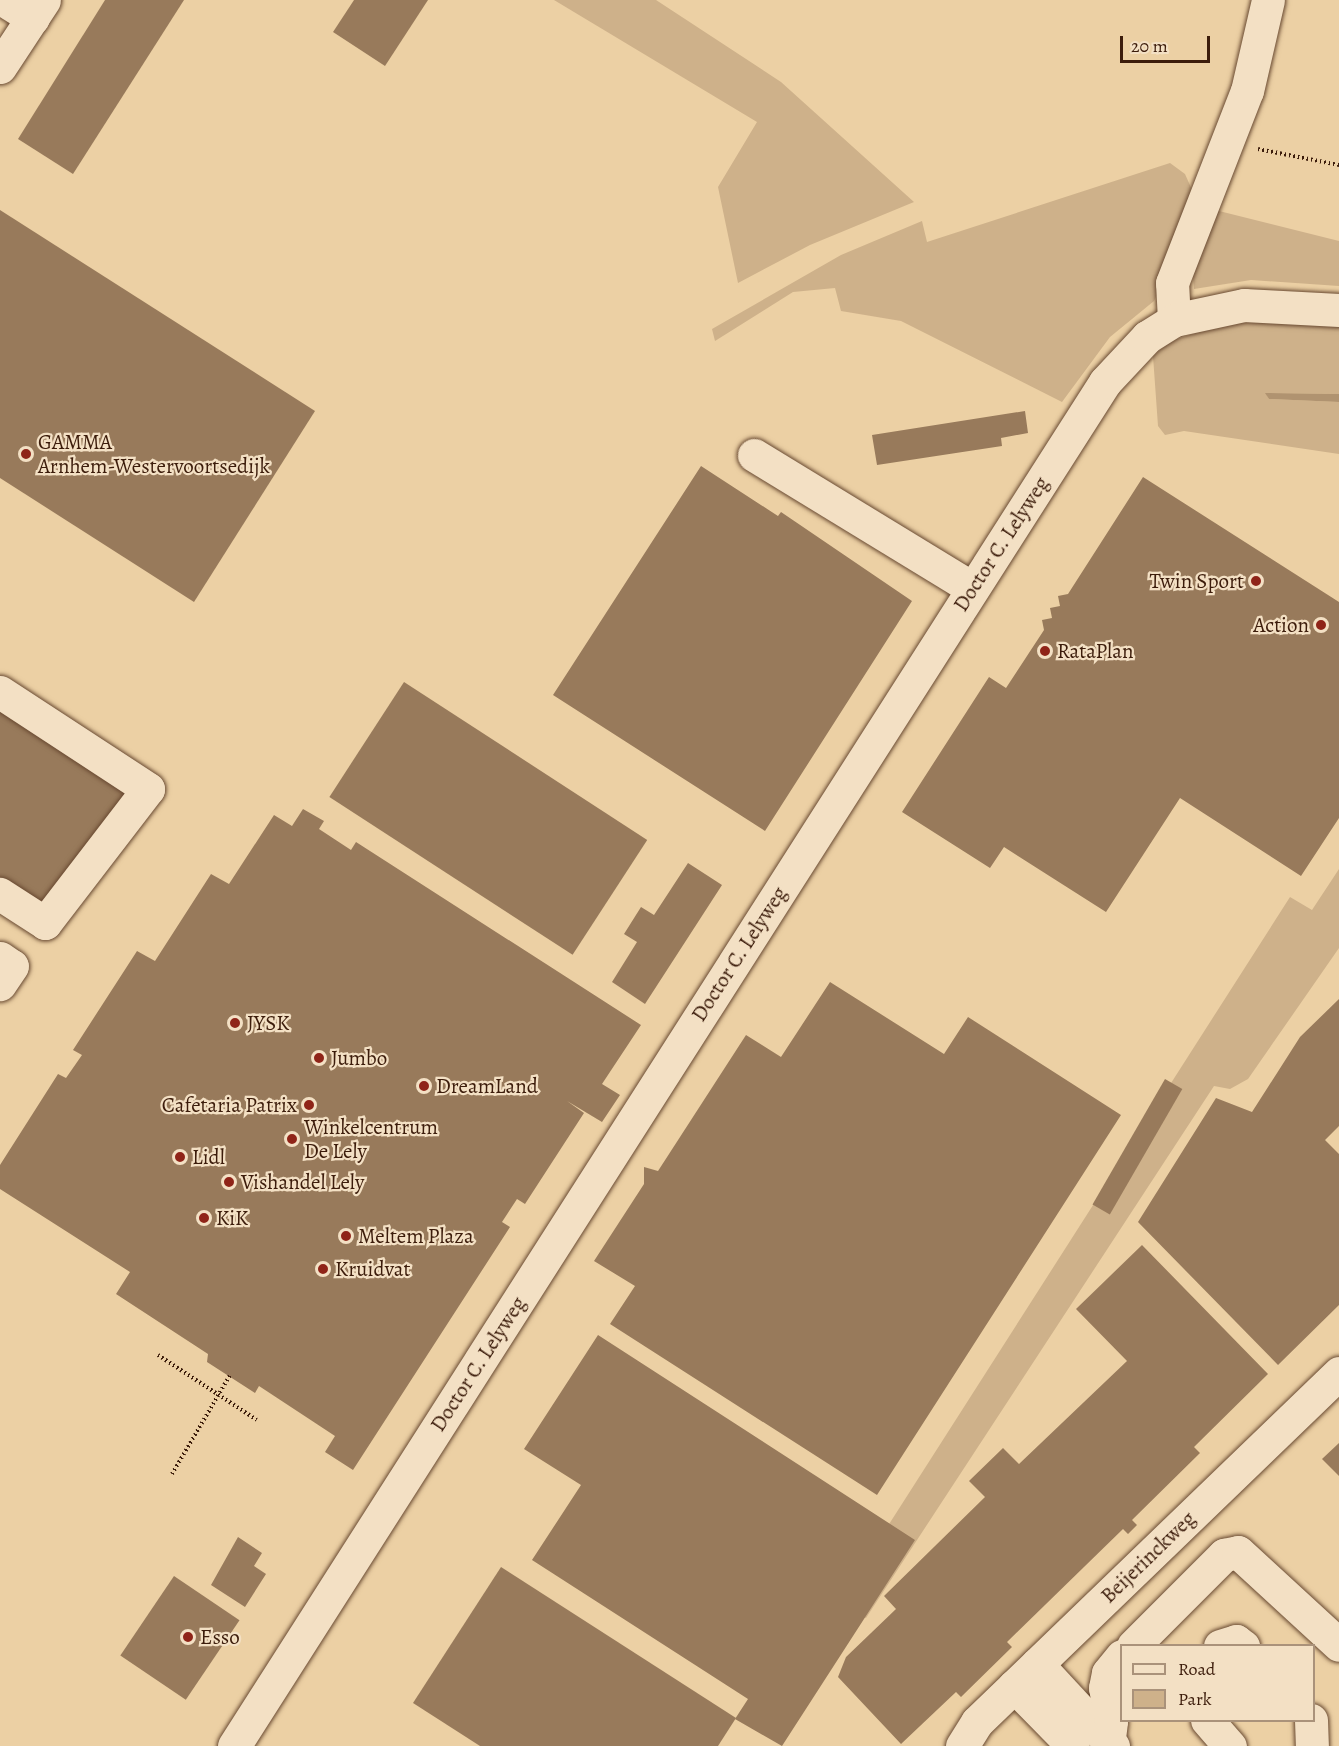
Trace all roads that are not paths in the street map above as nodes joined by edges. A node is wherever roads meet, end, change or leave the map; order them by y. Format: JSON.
{"nodes":[{"id":1,"x":4,"y":0,"type":"edge"},
{"id":2,"x":1268,"y":0,"type":"edge"},
{"id":3,"x":38,"y":9,"type":"edge"},
{"id":4,"x":0,"y":67,"type":"edge"},
{"id":5,"x":1339,"y":310,"type":"edge"},
{"id":6,"x":1174,"y":320,"type":"junction"},
{"id":7,"x":754,"y":455,"type":"dead end"},
{"id":8,"x":972,"y":588,"type":"junction"},
{"id":9,"x":0,"y":692,"type":"edge"},
{"id":10,"x":0,"y":894,"type":"edge"},
{"id":11,"x":0,"y":958,"type":"edge"},
{"id":12,"x":0,"y":984,"type":"edge"},
{"id":13,"x":1339,"y":1373,"type":"edge"},
{"id":14,"x":1134,"y":1644,"type":"edge"},
{"id":15,"x":1339,"y":1645,"type":"edge"},
{"id":16,"x":1120,"y":1658,"type":"edge"},
{"id":17,"x":1037,"y":1664,"type":"junction"},
{"id":18,"x":1014,"y":1686,"type":"junction"},
{"id":19,"x":1096,"y":1708,"type":"junction"},
{"id":20,"x":1209,"y":1722,"type":"edge"},
{"id":21,"x":1311,"y":1722,"type":"edge"},
{"id":22,"x":1110,"y":1745,"type":"edge"},
{"id":23,"x":234,"y":1746,"type":"edge"},
{"id":24,"x":962,"y":1746,"type":"edge"},
{"id":25,"x":1073,"y":1746,"type":"edge"},
{"id":26,"x":1230,"y":1746,"type":"edge"},
{"id":27,"x":1312,"y":1746,"type":"edge"}],
"edges":[{"from":1,"to":3,"type":"street"},
{"from":2,"to":6,"type":"street"},
{"from":3,"to":4,"type":"street"},
{"from":5,"to":6,"type":"street","name":"Doctor C. Lelyweg"},
{"from":6,"to":8,"type":"street","name":"Doctor C. Lelyweg"},
{"from":7,"to":8,"type":"street"},
{"from":8,"to":23,"type":"street","name":"Doctor C. Lelyweg"},
{"from":9,"to":10,"type":"street"},
{"from":11,"to":12,"type":"street"},
{"from":13,"to":17,"type":"street","name":"Beijerinckweg"},
{"from":14,"to":15,"type":"street"},
{"from":16,"to":19,"type":"street"},
{"from":17,"to":18,"type":"street","name":"Beijerinckweg"},
{"from":17,"to":19,"type":"street"},
{"from":18,"to":24,"type":"street","name":"Beijerinckweg"},
{"from":18,"to":25,"type":"street"},
{"from":19,"to":22,"type":"street"},
{"from":20,"to":26,"type":"street"},
{"from":21,"to":27,"type":"street"}]}
